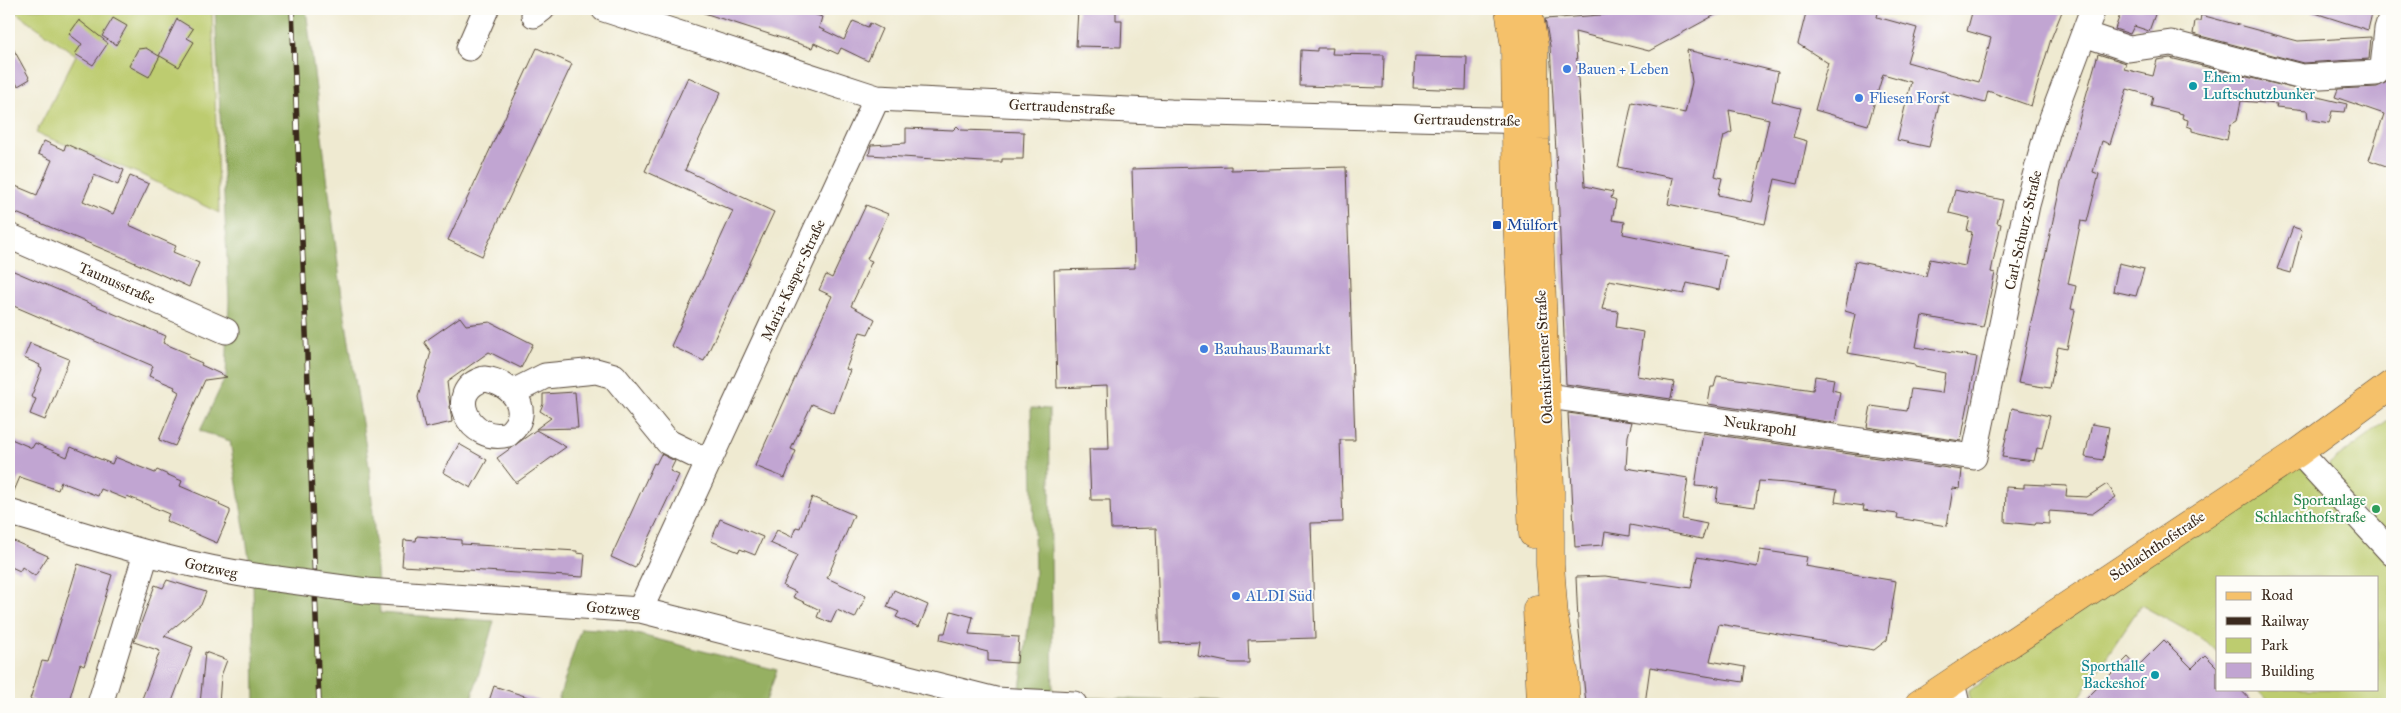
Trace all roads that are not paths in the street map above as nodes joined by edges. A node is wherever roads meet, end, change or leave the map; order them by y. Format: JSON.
{"nodes":[{"id":1,"x":486,"y":9,"type":"edge"},
{"id":2,"x":604,"y":9,"type":"edge"},
{"id":3,"x":1509,"y":9,"type":"edge"},
{"id":4,"x":1528,"y":9,"type":"edge"},
{"id":5,"x":2094,"y":9,"type":"edge"},
{"id":6,"x":2392,"y":13,"type":"edge"},
{"id":7,"x":2084,"y":34,"type":"junction"},
{"id":8,"x":470,"y":48,"type":"dead end"},
{"id":9,"x":877,"y":98,"type":"junction"},
{"id":10,"x":1525,"y":121,"type":"junction"},
{"id":11,"x":9,"y":236,"type":"edge"},
{"id":12,"x":226,"y":331,"type":"dead end"},
{"id":13,"x":2392,"y":384,"type":"edge"},
{"id":14,"x":513,"y":392,"type":"dead end"},
{"id":15,"x":1536,"y":394,"type":"junction"},
{"id":16,"x":2299,"y":452,"type":"junction"},
{"id":17,"x":1974,"y":457,"type":"joint"},
{"id":18,"x":707,"y":461,"type":"junction"},
{"id":19,"x":9,"y":512,"type":"edge"},
{"id":20,"x":2392,"y":553,"type":"edge"},
{"id":21,"x":146,"y":554,"type":"junction"},
{"id":22,"x":640,"y":610,"type":"junction"},
{"id":23,"x":1954,"y":694,"type":"edge"},
{"id":24,"x":100,"y":704,"type":"edge"},
{"id":25,"x":1074,"y":704,"type":"edge"},
{"id":26,"x":1541,"y":704,"type":"edge"},
{"id":27,"x":1566,"y":704,"type":"edge"},
{"id":28,"x":1919,"y":704,"type":"edge"}],
"edges":[{"from":1,"to":8,"type":"street"},
{"from":2,"to":9,"type":"street","name":"Gertraudenstraße"},
{"from":3,"to":10,"type":"main road","name":"Odenkirchener Straße"},
{"from":4,"to":10,"type":"main road","name":"Odenkirchener Straße"},
{"from":5,"to":7,"type":"street","name":"Carl-Schurz-Straße"},
{"from":6,"to":7,"type":"street"},
{"from":7,"to":17,"type":"street","name":"Carl-Schurz-Straße"},
{"from":9,"to":10,"type":"street","name":"Gertraudenstraße"},
{"from":9,"to":18,"type":"street","name":"Maria-Kasper-Straße"},
{"from":10,"to":15,"type":"main road","name":"Odenkirchener Straße"},
{"from":11,"to":12,"type":"street","name":"Taunusstraße"},
{"from":13,"to":16,"type":"main road","name":"Schlachthofstraße"},
{"from":14,"to":18,"type":"street"},
{"from":15,"to":17,"type":"street","name":"Neukrapohl"},
{"from":15,"to":26,"type":"main road","name":"Odenkirchener Straße"},
{"from":15,"to":27,"type":"main road","name":"Odenkirchener Straße"},
{"from":16,"to":20,"type":"street"},
{"from":16,"to":23,"type":"main road","name":"Schlachthofstraße"},
{"from":18,"to":22,"type":"street","name":"Maria-Kasper-Straße"},
{"from":19,"to":21,"type":"street","name":"Gotzweg"},
{"from":21,"to":22,"type":"street","name":"Gotzweg","bridge":true},
{"from":21,"to":24,"type":"street"},
{"from":22,"to":25,"type":"street","name":"Gotzweg"},
{"from":23,"to":28,"type":"main road","name":"Schlachthofstraße"}]}
